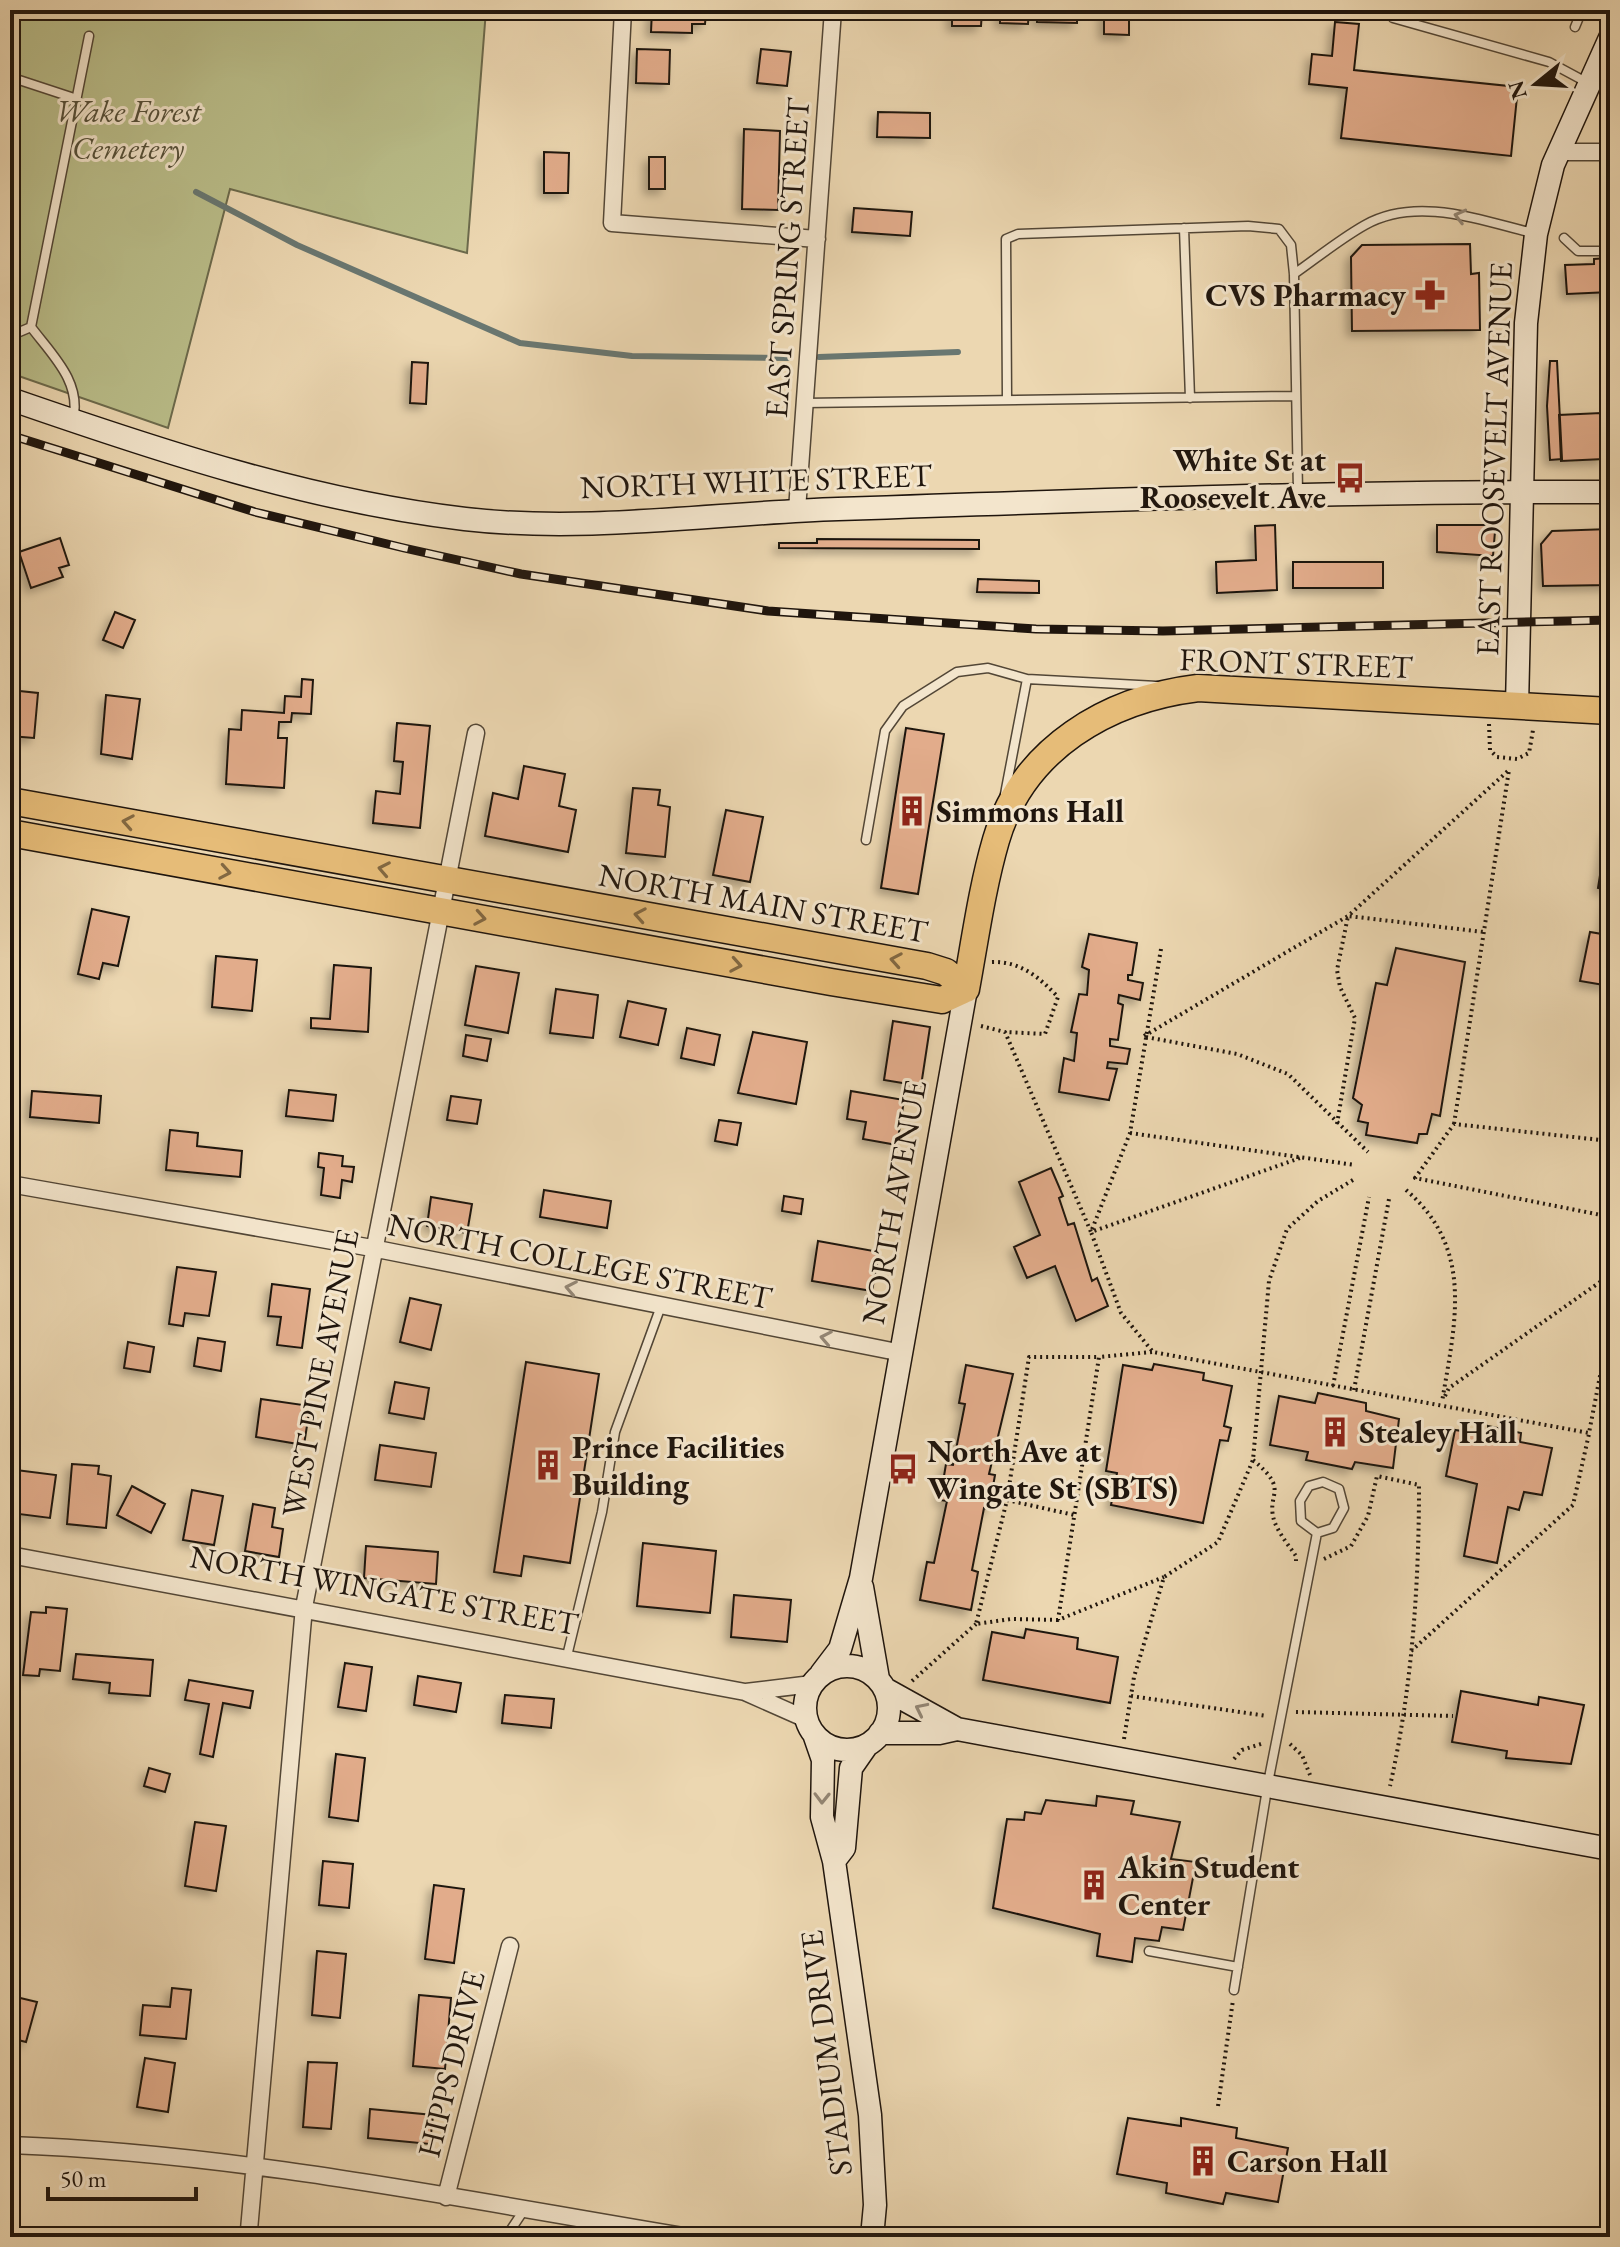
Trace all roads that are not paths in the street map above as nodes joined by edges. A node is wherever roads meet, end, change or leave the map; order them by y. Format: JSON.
{"nodes":[{"id":1,"x":623,"y":10,"type":"edge"},
{"id":2,"x":833,"y":10,"type":"edge"},
{"id":3,"x":1395,"y":10,"type":"edge"},
{"id":4,"x":1582,"y":10,"type":"edge"},
{"id":5,"x":1575,"y":27,"type":"dead end"},
{"id":6,"x":89,"y":36,"type":"dead end"},
{"id":7,"x":1610,"y":38,"type":"edge"},
{"id":8,"x":10,"y":77,"type":"edge"},
{"id":9,"x":1588,"y":83,"type":"junction"},
{"id":10,"x":77,"y":99,"type":"junction"},
{"id":11,"x":1558,"y":152,"type":"junction"},
{"id":12,"x":1610,"y":152,"type":"edge"},
{"id":13,"x":1184,"y":228,"type":"junction"},
{"id":14,"x":1536,"y":234,"type":"junction"},
{"id":15,"x":1564,"y":238,"type":"dead end"},
{"id":16,"x":817,"y":239,"type":"junction"},
{"id":17,"x":1610,"y":251,"type":"edge"},
{"id":18,"x":1294,"y":274,"type":"junction"},
{"id":19,"x":31,"y":327,"type":"junction"},
{"id":20,"x":10,"y":336,"type":"edge"},
{"id":21,"x":1296,"y":396,"type":"junction"},
{"id":22,"x":1190,"y":398,"type":"junction"},
{"id":23,"x":10,"y":399,"type":"edge"},
{"id":24,"x":1007,"y":400,"type":"junction"},
{"id":25,"x":805,"y":403,"type":"junction"},
{"id":26,"x":72,"y":421,"type":"junction"},
{"id":27,"x":1521,"y":492,"type":"junction"},
{"id":28,"x":1610,"y":492,"type":"edge"},
{"id":29,"x":1298,"y":497,"type":"junction"},
{"id":30,"x":797,"y":510,"type":"junction"},
{"id":31,"x":1027,"y":679,"type":"junction"},
{"id":32,"x":1198,"y":688,"type":"junction"},
{"id":33,"x":1610,"y":711,"type":"edge"},
{"id":34,"x":1525,"y":714,"type":"junction"},
{"id":35,"x":476,"y":733,"type":"dead end"},
{"id":36,"x":10,"y":801,"type":"edge"},
{"id":37,"x":10,"y":833,"type":"edge"},
{"id":38,"x":997,"y":837,"type":"junction"},
{"id":39,"x":866,"y":840,"type":"dead end"},
{"id":40,"x":445,"y":881,"type":"junction"},
{"id":41,"x":440,"y":911,"type":"junction"},
{"id":42,"x":966,"y":989,"type":"junction"},
{"id":43,"x":10,"y":1184,"type":"edge"},
{"id":44,"x":372,"y":1248,"type":"junction"},
{"id":45,"x":661,"y":1306,"type":"junction"},
{"id":46,"x":902,"y":1353,"type":"junction"},
{"id":47,"x":1317,"y":1533,"type":"junction"},
{"id":48,"x":10,"y":1555,"type":"edge"},
{"id":49,"x":861,"y":1578,"type":"junction"},
{"id":50,"x":304,"y":1607,"type":"junction"},
{"id":51,"x":567,"y":1656,"type":"junction"},
{"id":52,"x":816,"y":1679,"type":"junction"},
{"id":53,"x":890,"y":1685,"type":"junction"},
{"id":54,"x":745,"y":1692,"type":"junction"},
{"id":55,"x":810,"y":1727,"type":"junction"},
{"id":56,"x":957,"y":1729,"type":"junction"},
{"id":57,"x":874,"y":1739,"type":"junction"},
{"id":58,"x":1268,"y":1783,"type":"junction"},
{"id":59,"x":1610,"y":1849,"type":"edge"},
{"id":60,"x":834,"y":1861,"type":"junction"},
{"id":61,"x":510,"y":1946,"type":"dead end"},
{"id":62,"x":1149,"y":1951,"type":"dead end"},
{"id":63,"x":1238,"y":1967,"type":"junction"},
{"id":64,"x":1234,"y":1990,"type":"road end"},
{"id":65,"x":10,"y":2145,"type":"edge"},
{"id":66,"x":254,"y":2166,"type":"junction"},
{"id":67,"x":446,"y":2197,"type":"junction"},
{"id":68,"x":524,"y":2210,"type":"junction"},
{"id":69,"x":252,"y":2233,"type":"edge"},
{"id":70,"x":222,"y":2237,"type":"edge"},
{"id":71,"x":506,"y":2237,"type":"edge"},
{"id":72,"x":689,"y":2237,"type":"edge"},
{"id":73,"x":872,"y":2237,"type":"edge"}],
"edges":[{"from":1,"to":16,"type":"street"},
{"from":2,"to":16,"type":"street","name":"EAST SPRING STREET"},
{"from":3,"to":9,"type":"lane"},
{"from":4,"to":5,"type":"lane"},
{"from":6,"to":10,"type":"lane"},
{"from":7,"to":9,"type":"street","name":"EAST ROOSEVELT AVENUE"},
{"from":8,"to":10,"type":"lane"},
{"from":9,"to":11,"type":"street","name":"EAST ROOSEVELT AVENUE"},
{"from":10,"to":19,"type":"lane"},
{"from":11,"to":12,"type":"street"},
{"from":11,"to":14,"type":"street","name":"EAST ROOSEVELT AVENUE"},
{"from":13,"to":18,"type":"lane"},
{"from":13,"to":22,"type":"lane"},
{"from":13,"to":24,"type":"lane"},
{"from":14,"to":18,"type":"lane","one_way":true},
{"from":14,"to":27,"type":"street","name":"EAST ROOSEVELT AVENUE"},
{"from":15,"to":17,"type":"lane"},
{"from":16,"to":25,"type":"street","name":"EAST SPRING STREET"},
{"from":18,"to":21,"type":"lane"},
{"from":19,"to":20,"type":"lane"},
{"from":19,"to":26,"type":"lane"},
{"from":21,"to":22,"type":"lane"},
{"from":21,"to":29,"type":"lane"},
{"from":22,"to":24,"type":"lane"},
{"from":23,"to":26,"type":"street","name":"NORTH WHITE STREET"},
{"from":24,"to":25,"type":"lane"},
{"from":25,"to":30,"type":"street","name":"EAST SPRING STREET"},
{"from":26,"to":30,"type":"street","name":"NORTH WHITE STREET"},
{"from":27,"to":28,"type":"street","name":"NORTH WHITE STREET"},
{"from":27,"to":29,"type":"street","name":"NORTH WHITE STREET"},
{"from":27,"to":34,"type":"street","name":"EAST ROOSEVELT AVENUE"},
{"from":29,"to":30,"type":"street","name":"NORTH WHITE STREET"},
{"from":31,"to":32,"type":"lane"},
{"from":31,"to":38,"type":"lane"},
{"from":31,"to":39,"type":"lane"},
{"from":32,"to":34,"type":"main road","name":"FRONT STREET"},
{"from":32,"to":38,"type":"main road","name":"FRONT STREET"},
{"from":33,"to":34,"type":"main road","name":"FRONT STREET"},
{"from":35,"to":40,"type":"street","name":"WEST PINE AVENUE"},
{"from":40,"to":36,"type":"main road","name":"NORTH MAIN STREET","one_way":true},
{"from":37,"to":41,"type":"main road","name":"NORTH MAIN STREET","one_way":true},
{"from":38,"to":42,"type":"main road","name":"NORTH AVENUE"},
{"from":40,"to":41,"type":"street","name":"WEST PINE AVENUE"},
{"from":42,"to":40,"type":"main road","name":"NORTH MAIN STREET","one_way":true},
{"from":41,"to":42,"type":"main road","name":"NORTH MAIN STREET","one_way":true},
{"from":41,"to":44,"type":"street","name":"WEST PINE AVENUE"},
{"from":42,"to":46,"type":"street","name":"NORTH AVENUE"},
{"from":43,"to":44,"type":"street","name":"NORTH COLLEGE STREET"},
{"from":45,"to":44,"type":"street","name":"NORTH COLLEGE STREET","one_way":true},
{"from":44,"to":50,"type":"street","name":"WEST PINE AVENUE"},
{"from":46,"to":45,"type":"street","name":"NORTH COLLEGE STREET","one_way":true},
{"from":45,"to":51,"type":"lane"},
{"from":46,"to":49,"type":"street","name":"NORTH AVENUE"},
{"from":47,"to":47,"type":"lane"},
{"from":47,"to":58,"type":"lane"},
{"from":48,"to":50,"type":"street","name":"NORTH WINGATE STREET"},
{"from":49,"to":52,"type":"street","name":"NORTH AVENUE"},
{"from":49,"to":53,"type":"street","name":"NORTH AVENUE"},
{"from":50,"to":51,"type":"street","name":"NORTH WINGATE STREET"},
{"from":50,"to":66,"type":"street","name":"WEST PINE AVENUE"},
{"from":51,"to":54,"type":"street","name":"NORTH WINGATE STREET"},
{"from":52,"to":53,"type":"street"},
{"from":52,"to":54,"type":"street","name":"NORTH WINGATE STREET"},
{"from":52,"to":55,"type":"street"},
{"from":56,"to":53,"type":"street","one_way":true},
{"from":53,"to":57,"type":"street"},
{"from":54,"to":55,"type":"street","name":"NORTH WINGATE STREET"},
{"from":55,"to":57,"type":"street"},
{"from":55,"to":60,"type":"street","name":"STADIUM DRIVE","one_way":true},
{"from":56,"to":57,"type":"street"},
{"from":56,"to":58,"type":"street"},
{"from":57,"to":60,"type":"street","name":"STADIUM DRIVE"},
{"from":58,"to":59,"type":"street"},
{"from":58,"to":63,"type":"lane"},
{"from":60,"to":73,"type":"street","name":"STADIUM DRIVE"},
{"from":61,"to":67,"type":"street","name":"HIPPS DRIVE"},
{"from":62,"to":63,"type":"lane"},
{"from":63,"to":64,"type":"lane"},
{"from":65,"to":66,"type":"street"},
{"from":66,"to":67,"type":"street"},
{"from":66,"to":69,"type":"street","name":"WEST PINE AVENUE"},
{"from":67,"to":68,"type":"street"},
{"from":68,"to":71,"type":"lane"},
{"from":68,"to":72,"type":"street"},
{"from":69,"to":70,"type":"lane"}]}
